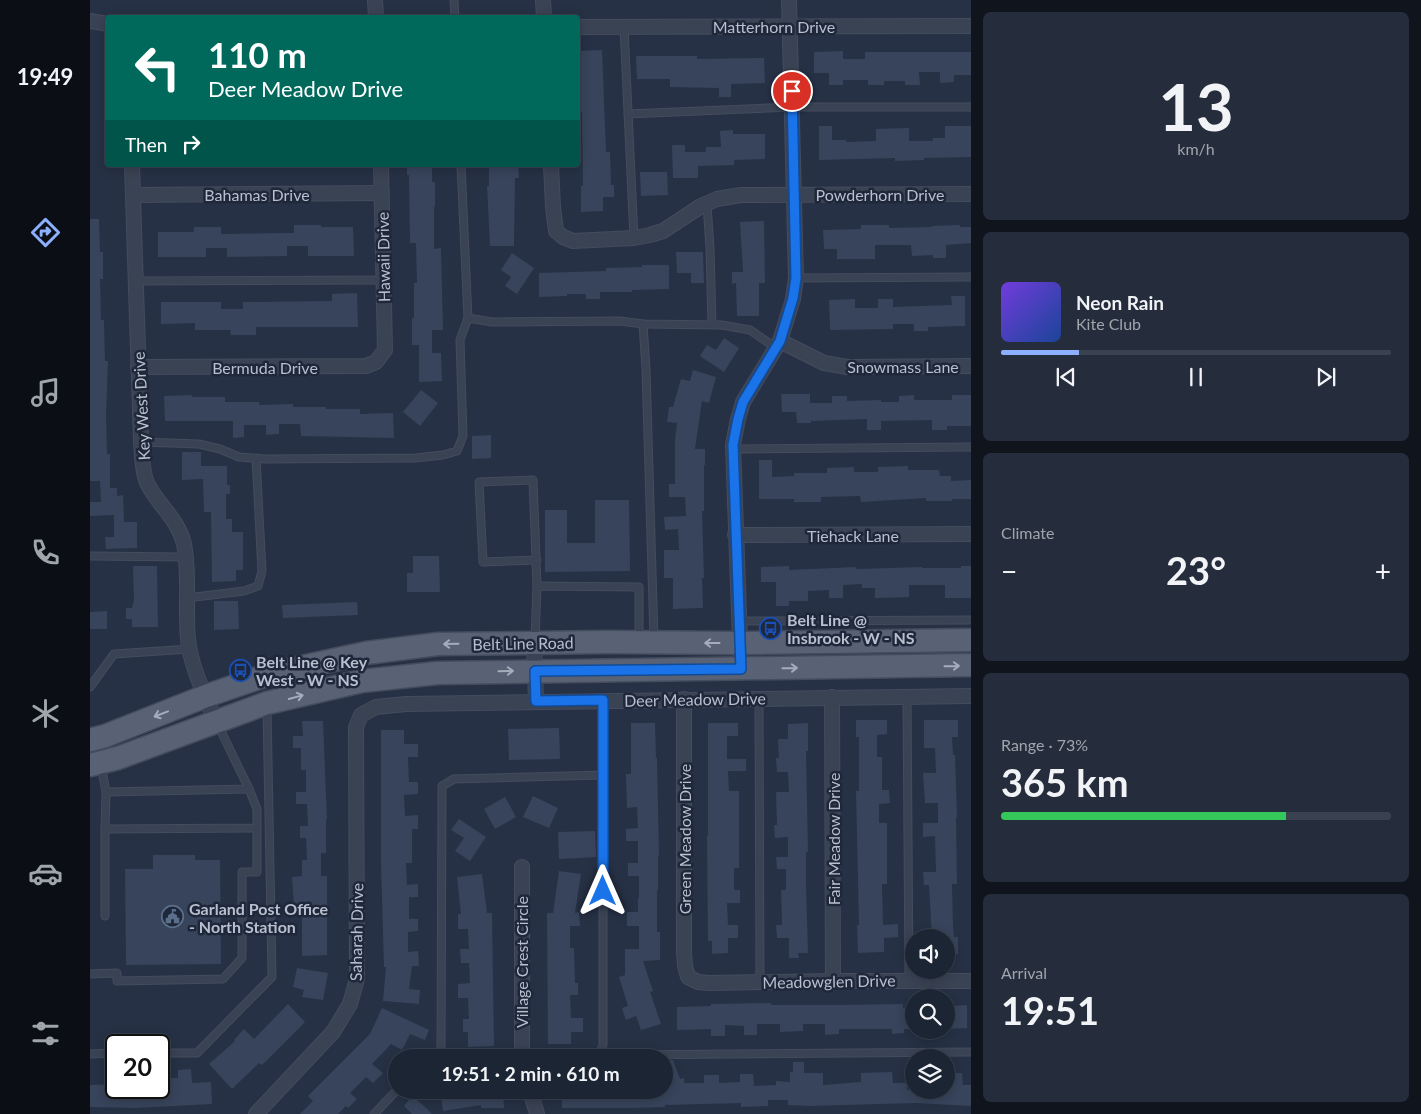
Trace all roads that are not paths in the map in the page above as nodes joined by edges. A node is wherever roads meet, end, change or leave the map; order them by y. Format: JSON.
{"nodes":[{"id":1,"x":376,"y":0,"type":"edge"},
{"id":2,"x":454,"y":0,"type":"edge"},
{"id":3,"x":543,"y":0,"type":"edge"},
{"id":4,"x":789,"y":0,"type":"edge"},
{"id":5,"x":376,"y":15,"type":"edge"},
{"id":6,"x":455,"y":15,"type":"edge"},
{"id":7,"x":544,"y":15,"type":"edge"},
{"id":8,"x":90,"y":20,"type":"edge"},
{"id":9,"x":105,"y":23,"type":"edge"},
{"id":10,"x":580,"y":26,"type":"edge"},
{"id":11,"x":624,"y":26,"type":"junction"},
{"id":12,"x":790,"y":26,"type":"junction"},
{"id":13,"x":971,"y":26,"type":"edge"},
{"id":14,"x":971,"y":106,"type":"edge"},
{"id":15,"x":792,"y":107,"type":"junction"},
{"id":16,"x":628,"y":114,"type":"junction"},
{"id":17,"x":132,"y":167,"type":"edge"},
{"id":18,"x":381,"y":167,"type":"edge"},
{"id":19,"x":461,"y":167,"type":"edge"},
{"id":20,"x":551,"y":167,"type":"edge"},
{"id":21,"x":382,"y":193,"type":"junction"},
{"id":22,"x":794,"y":194,"type":"junction"},
{"id":23,"x":971,"y":194,"type":"edge"},
{"id":24,"x":133,"y":195,"type":"junction"},
{"id":25,"x":707,"y":204,"type":"junction"},
{"id":26,"x":634,"y":238,"type":"junction"},
{"id":27,"x":971,"y":277,"type":"edge"},
{"id":28,"x":796,"y":278,"type":"junction"},
{"id":29,"x":384,"y":280,"type":"junction"},
{"id":30,"x":136,"y":282,"type":"junction"},
{"id":31,"x":468,"y":318,"type":"junction"},
{"id":32,"x":643,"y":324,"type":"junction"},
{"id":33,"x":712,"y":325,"type":"junction"},
{"id":34,"x":778,"y":344,"type":"junction"},
{"id":35,"x":385,"y":350,"type":"joint"},
{"id":36,"x":971,"y":366,"type":"edge"},
{"id":37,"x":138,"y":367,"type":"junction"},
{"id":38,"x":141,"y":442,"type":"junction"},
{"id":39,"x":971,"y":447,"type":"edge"},
{"id":40,"x":733,"y":449,"type":"junction"},
{"id":41,"x":256,"y":458,"type":"junction"},
{"id":42,"x":971,"y":534,"type":"edge"},
{"id":43,"x":735,"y":535,"type":"junction"},
{"id":44,"x":90,"y":556,"type":"edge"},
{"id":45,"x":185,"y":557,"type":"junction"},
{"id":46,"x":537,"y":560,"type":"junction"},
{"id":47,"x":537,"y":586,"type":"junction"},
{"id":48,"x":186,"y":598,"type":"junction"},
{"id":49,"x":971,"y":620,"type":"edge"},
{"id":50,"x":740,"y":632,"type":"junction"},
{"id":51,"x":971,"y":640,"type":"edge"},
{"id":52,"x":647,"y":642,"type":"junction"},
{"id":53,"x":534,"y":643,"type":"junction"},
{"id":54,"x":190,"y":649,"type":"junction"},
{"id":55,"x":971,"y":665,"type":"edge"},
{"id":56,"x":741,"y":669,"type":"junction"},
{"id":57,"x":535,"y":671,"type":"junction"},
{"id":58,"x":90,"y":687,"type":"edge"},
{"id":59,"x":206,"y":696,"type":"junction"},
{"id":60,"x":907,"y":696,"type":"junction"},
{"id":61,"x":971,"y":696,"type":"edge"},
{"id":62,"x":832,"y":697,"type":"junction"},
{"id":63,"x":759,"y":698,"type":"junction"},
{"id":64,"x":684,"y":699,"type":"junction"},
{"id":65,"x":603,"y":700,"type":"junction"},
{"id":66,"x":536,"y":701,"type":"junction"},
{"id":67,"x":267,"y":703,"type":"junction"},
{"id":68,"x":361,"y":715,"type":"joint"},
{"id":69,"x":216,"y":722,"type":"junction"},
{"id":70,"x":90,"y":740,"type":"edge"},
{"id":71,"x":95,"y":764,"type":"edge"},
{"id":72,"x":603,"y":776,"type":"junction"},
{"id":73,"x":249,"y":790,"type":"junction"},
{"id":74,"x":106,"y":792,"type":"junction"},
{"id":75,"x":256,"y":828,"type":"junction"},
{"id":76,"x":105,"y":829,"type":"junction"},
{"id":77,"x":522,"y":867,"type":"dead end"},
{"id":78,"x":105,"y":916,"type":"dead end"},
{"id":79,"x":90,"y":974,"type":"edge"},
{"id":80,"x":688,"y":977,"type":"joint"},
{"id":81,"x":833,"y":980,"type":"junction"},
{"id":82,"x":909,"y":980,"type":"junction"},
{"id":83,"x":760,"y":981,"type":"junction"},
{"id":84,"x":971,"y":981,"type":"edge"},
{"id":85,"x":437,"y":1049,"type":"edge"},
{"id":86,"x":522,"y":1049,"type":"edge"},
{"id":87,"x":602,"y":1049,"type":"edge"},
{"id":88,"x":971,"y":1052,"type":"edge"},
{"id":89,"x":105,"y":1053,"type":"edge"},
{"id":90,"x":170,"y":1053,"type":"edge"},
{"id":91,"x":90,"y":1054,"type":"edge"},
{"id":92,"x":673,"y":1055,"type":"edge"},
{"id":93,"x":388,"y":1099,"type":"edge"},
{"id":94,"x":533,"y":1099,"type":"edge"},
{"id":95,"x":256,"y":1114,"type":"edge"},
{"id":96,"x":374,"y":1114,"type":"edge"},
{"id":97,"x":537,"y":1114,"type":"edge"}],
"edges":[{"from":1,"to":5,"type":"street"},
{"from":2,"to":6,"type":"lane"},
{"from":3,"to":7,"type":"street"},
{"from":4,"to":12,"type":"street"},
{"from":8,"to":9,"type":"street"},
{"from":10,"to":11,"type":"street","name":"Matterhorn Drive"},
{"from":11,"to":12,"type":"street","name":"Matterhorn Drive"},
{"from":11,"to":16,"type":"lane"},
{"from":12,"to":13,"type":"street","name":"Matterhorn Drive"},
{"from":12,"to":15,"type":"street"},
{"from":14,"to":15,"type":"lane"},
{"from":15,"to":16,"type":"lane"},
{"from":15,"to":22,"type":"street"},
{"from":16,"to":26,"type":"lane"},
{"from":17,"to":24,"type":"street","name":"Key West Drive"},
{"from":18,"to":21,"type":"street","name":"Hawaii Drive"},
{"from":19,"to":31,"type":"lane"},
{"from":20,"to":26,"type":"street","name":"Powderhorn Drive"},
{"from":21,"to":24,"type":"street","name":"Bahamas Drive"},
{"from":21,"to":29,"type":"street","name":"Hawaii Drive"},
{"from":22,"to":23,"type":"street","name":"Powderhorn Drive"},
{"from":22,"to":25,"type":"street","name":"Powderhorn Drive"},
{"from":22,"to":28,"type":"street"},
{"from":24,"to":30,"type":"street","name":"Key West Drive"},
{"from":25,"to":26,"type":"street","name":"Powderhorn Drive"},
{"from":25,"to":33,"type":"lane"},
{"from":27,"to":28,"type":"lane"},
{"from":28,"to":34,"type":"street"},
{"from":29,"to":30,"type":"lane"},
{"from":29,"to":35,"type":"street","name":"Hawaii Drive"},
{"from":30,"to":37,"type":"street","name":"Key West Drive"},
{"from":31,"to":32,"type":"lane"},
{"from":31,"to":41,"type":"lane"},
{"from":32,"to":33,"type":"lane"},
{"from":32,"to":52,"type":"lane"},
{"from":33,"to":34,"type":"lane"},
{"from":34,"to":36,"type":"street","name":"Snowmass Lane"},
{"from":34,"to":40,"type":"street"},
{"from":35,"to":37,"type":"street","name":"Bermuda Drive"},
{"from":37,"to":38,"type":"street","name":"Key West Drive"},
{"from":38,"to":41,"type":"lane"},
{"from":38,"to":45,"type":"street","name":"Key West Drive"},
{"from":39,"to":40,"type":"lane"},
{"from":40,"to":43,"type":"street"},
{"from":41,"to":48,"type":"lane"},
{"from":42,"to":43,"type":"street","name":"Tiehack Lane"},
{"from":43,"to":50,"type":"street"},
{"from":44,"to":45,"type":"lane"},
{"from":45,"to":48,"type":"street","name":"Key West Drive"},
{"from":46,"to":46,"type":"lane"},
{"from":46,"to":47,"type":"lane"},
{"from":47,"to":52,"type":"lane"},
{"from":47,"to":53,"type":"lane"},
{"from":48,"to":54,"type":"street","name":"Key West Drive"},
{"from":49,"to":50,"type":"lane"},
{"from":50,"to":51,"type":"main road","name":"Belt Line Road"},
{"from":50,"to":52,"type":"main road","name":"Belt Line Road","one_way":true},
{"from":50,"to":56,"type":"street"},
{"from":52,"to":53,"type":"main road","name":"Belt Line Road"},
{"from":53,"to":57,"type":"street"},
{"from":53,"to":59,"type":"main road","name":"Belt Line Road","one_way":true},
{"from":54,"to":58,"type":"lane"},
{"from":54,"to":59,"type":"street","name":"Key West Drive"},
{"from":56,"to":55,"type":"main road","name":"Belt Line Road","one_way":true},
{"from":56,"to":57,"type":"main road","name":"Belt Line Road"},
{"from":57,"to":66,"type":"street"},
{"from":67,"to":57,"type":"main road","name":"Belt Line Road","one_way":true},
{"from":59,"to":69,"type":"street","name":"Key West Drive"},
{"from":59,"to":70,"type":"main road","name":"Belt Line Road","one_way":true},
{"from":60,"to":61,"type":"street","name":"Deer Meadow Drive"},
{"from":60,"to":62,"type":"street","name":"Deer Meadow Drive"},
{"from":60,"to":82,"type":"lane"},
{"from":62,"to":63,"type":"street","name":"Deer Meadow Drive"},
{"from":62,"to":81,"type":"street","name":"Fair Meadow Drive"},
{"from":63,"to":64,"type":"street","name":"Deer Meadow Drive"},
{"from":63,"to":83,"type":"lane"},
{"from":64,"to":65,"type":"street","name":"Deer Meadow Drive"},
{"from":64,"to":80,"type":"street","name":"Green Meadow Drive"},
{"from":65,"to":66,"type":"street","name":"Deer Meadow Drive"},
{"from":65,"to":72,"type":"lane"},
{"from":66,"to":68,"type":"street","name":"Deer Meadow Drive"},
{"from":67,"to":69,"type":"main road","name":"Belt Line Road"},
{"from":67,"to":90,"type":"lane"},
{"from":68,"to":95,"type":"street","name":"Saharah Drive"},
{"from":69,"to":71,"type":"main road","name":"Belt Line Road"},
{"from":69,"to":73,"type":"lane"},
{"from":71,"to":74,"type":"lane"},
{"from":72,"to":85,"type":"lane"},
{"from":72,"to":87,"type":"lane"},
{"from":73,"to":74,"type":"lane"},
{"from":73,"to":75,"type":"lane"},
{"from":74,"to":76,"type":"lane"},
{"from":75,"to":76,"type":"lane"},
{"from":75,"to":79,"type":"lane"},
{"from":76,"to":78,"type":"lane"},
{"from":77,"to":86,"type":"street","name":"Village Crest Circle"},
{"from":80,"to":83,"type":"street","name":"Meadowglen Drive"},
{"from":81,"to":82,"type":"street","name":"Meadowglen Drive"},
{"from":81,"to":83,"type":"street","name":"Meadowglen Drive"},
{"from":82,"to":84,"type":"street","name":"Meadowglen Drive"},
{"from":88,"to":92,"type":"lane"},
{"from":89,"to":91,"type":"lane"},
{"from":93,"to":96,"type":"lane"},
{"from":94,"to":97,"type":"street"}]}
